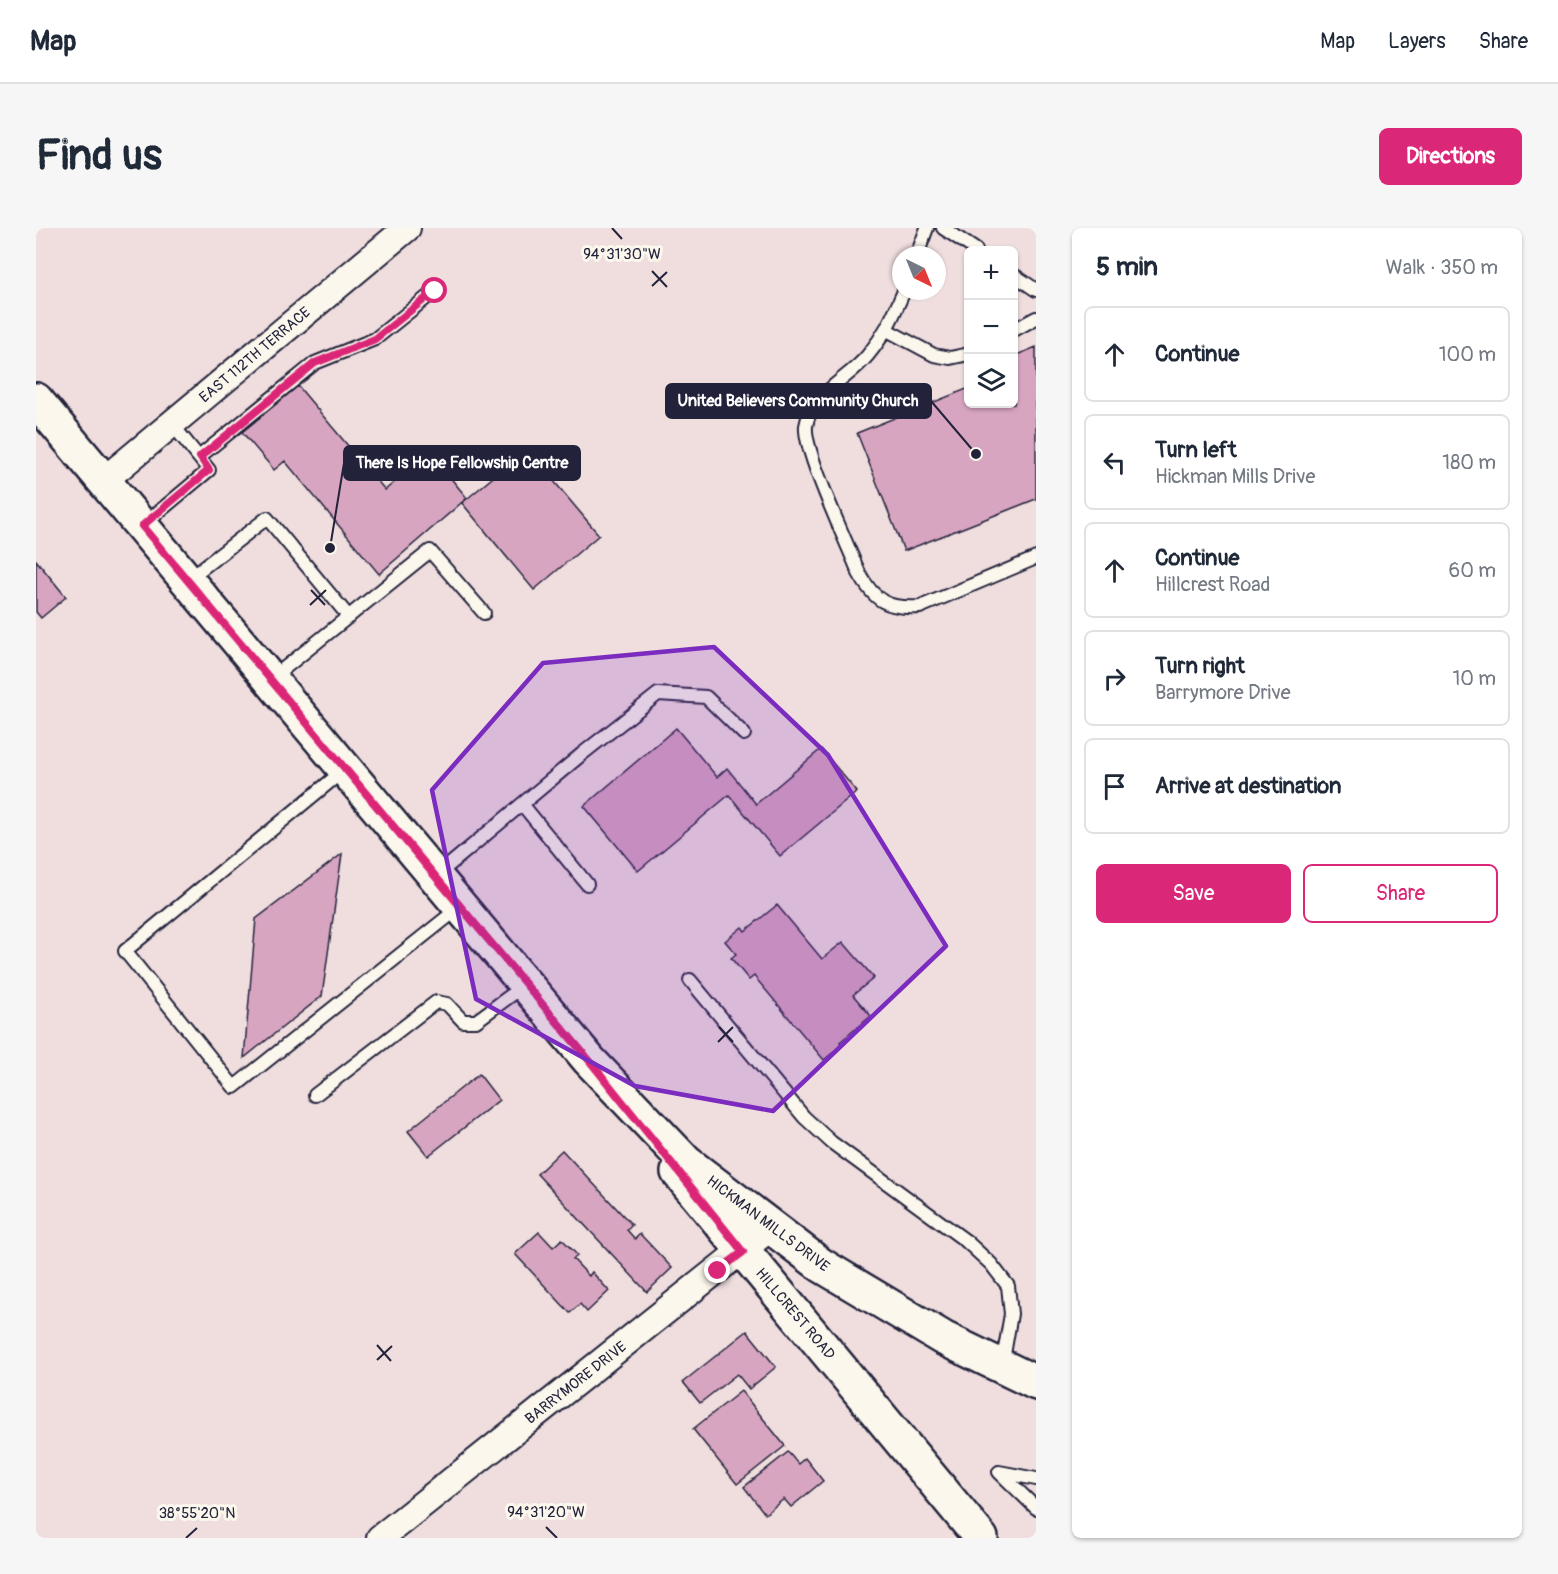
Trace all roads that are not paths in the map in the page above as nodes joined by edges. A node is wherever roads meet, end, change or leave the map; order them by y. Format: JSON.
{"nodes":[{"id":1,"x":407,"y":228,"type":"edge"},
{"id":2,"x":927,"y":228,"type":"edge"},
{"id":3,"x":942,"y":228,"type":"edge"},
{"id":4,"x":920,"y":246,"type":"edge"},
{"id":5,"x":970,"y":246,"type":"edge"},
{"id":6,"x":1018,"y":278,"type":"edge"},
{"id":7,"x":1036,"y":290,"type":"edge"},
{"id":8,"x":435,"y":291,"type":"dead end"},
{"id":9,"x":900,"y":300,"type":"edge"},
{"id":10,"x":1036,"y":318,"type":"edge"},
{"id":11,"x":1018,"y":328,"type":"edge"},
{"id":12,"x":887,"y":330,"type":"junction"},
{"id":13,"x":964,"y":355,"type":"edge"},
{"id":14,"x":36,"y":400,"type":"edge"},
{"id":15,"x":172,"y":424,"type":"junction"},
{"id":16,"x":200,"y":457,"type":"junction"},
{"id":17,"x":104,"y":481,"type":"junction"},
{"id":18,"x":142,"y":526,"type":"junction"},
{"id":19,"x":1036,"y":558,"type":"edge"},
{"id":20,"x":187,"y":580,"type":"junction"},
{"id":21,"x":484,"y":613,"type":"dead end"},
{"id":22,"x":349,"y":617,"type":"junction"},
{"id":23,"x":270,"y":680,"type":"junction"},
{"id":24,"x":744,"y":734,"type":"dead end"},
{"id":25,"x":345,"y":769,"type":"junction"},
{"id":26,"x":522,"y":804,"type":"junction"},
{"id":27,"x":435,"y":877,"type":"junction"},
{"id":28,"x":587,"y":884,"type":"dead end"},
{"id":29,"x":460,"y":906,"type":"junction"},
{"id":30,"x":690,"y":980,"type":"dead end"},
{"id":31,"x":526,"y":985,"type":"junction"},
{"id":32,"x":589,"y":1060,"type":"junction"},
{"id":33,"x":315,"y":1095,"type":"dead end"},
{"id":34,"x":771,"y":1227,"type":"junction"},
{"id":35,"x":743,"y":1252,"type":"junction"},
{"id":36,"x":1001,"y":1367,"type":"junction"},
{"id":37,"x":1036,"y":1383,"type":"edge"},
{"id":38,"x":1036,"y":1479,"type":"edge"},
{"id":39,"x":1036,"y":1508,"type":"edge"},
{"id":40,"x":380,"y":1538,"type":"edge"},
{"id":41,"x":981,"y":1538,"type":"edge"}],
"edges":[{"from":1,"to":15,"type":"street","name":"EAST 112TH TERRACE"},
{"from":2,"to":4,"type":"lane"},
{"from":3,"to":5,"type":"lane"},
{"from":6,"to":7,"type":"lane"},
{"from":8,"to":16,"type":"lane"},
{"from":9,"to":12,"type":"lane"},
{"from":10,"to":11,"type":"lane"},
{"from":12,"to":13,"type":"lane"},
{"from":12,"to":19,"type":"lane"},
{"from":14,"to":17,"type":"street","name":"HICKMAN MILLS DRIVE"},
{"from":15,"to":16,"type":"lane"},
{"from":15,"to":17,"type":"street","name":"EAST 112TH TERRACE"},
{"from":16,"to":18,"type":"lane"},
{"from":17,"to":18,"type":"street","name":"HICKMAN MILLS DRIVE"},
{"from":18,"to":20,"type":"street","name":"HICKMAN MILLS DRIVE"},
{"from":20,"to":22,"type":"lane"},
{"from":20,"to":23,"type":"street","name":"HICKMAN MILLS DRIVE"},
{"from":21,"to":22,"type":"lane"},
{"from":22,"to":23,"type":"lane"},
{"from":23,"to":25,"type":"street","name":"HICKMAN MILLS DRIVE"},
{"from":24,"to":26,"type":"lane"},
{"from":25,"to":27,"type":"street","name":"HICKMAN MILLS DRIVE"},
{"from":25,"to":29,"type":"lane"},
{"from":26,"to":27,"type":"lane"},
{"from":26,"to":28,"type":"lane"},
{"from":27,"to":29,"type":"street","name":"HICKMAN MILLS DRIVE"},
{"from":29,"to":31,"type":"street","name":"HICKMAN MILLS DRIVE"},
{"from":30,"to":36,"type":"lane"},
{"from":31,"to":32,"type":"street","name":"HICKMAN MILLS DRIVE"},
{"from":31,"to":33,"type":"lane"},
{"from":32,"to":34,"type":"street","name":"HICKMAN MILLS DRIVE"},
{"from":32,"to":35,"type":"street","name":"HILLCREST ROAD"},
{"from":34,"to":35,"type":"street","name":"BARRYMORE DRIVE"},
{"from":34,"to":36,"type":"street","name":"HICKMAN MILLS DRIVE"},
{"from":35,"to":40,"type":"street","name":"BARRYMORE DRIVE"},
{"from":35,"to":41,"type":"street","name":"HILLCREST ROAD"},
{"from":36,"to":37,"type":"street","name":"HICKMAN MILLS DRIVE"},
{"from":38,"to":39,"type":"lane"}]}
